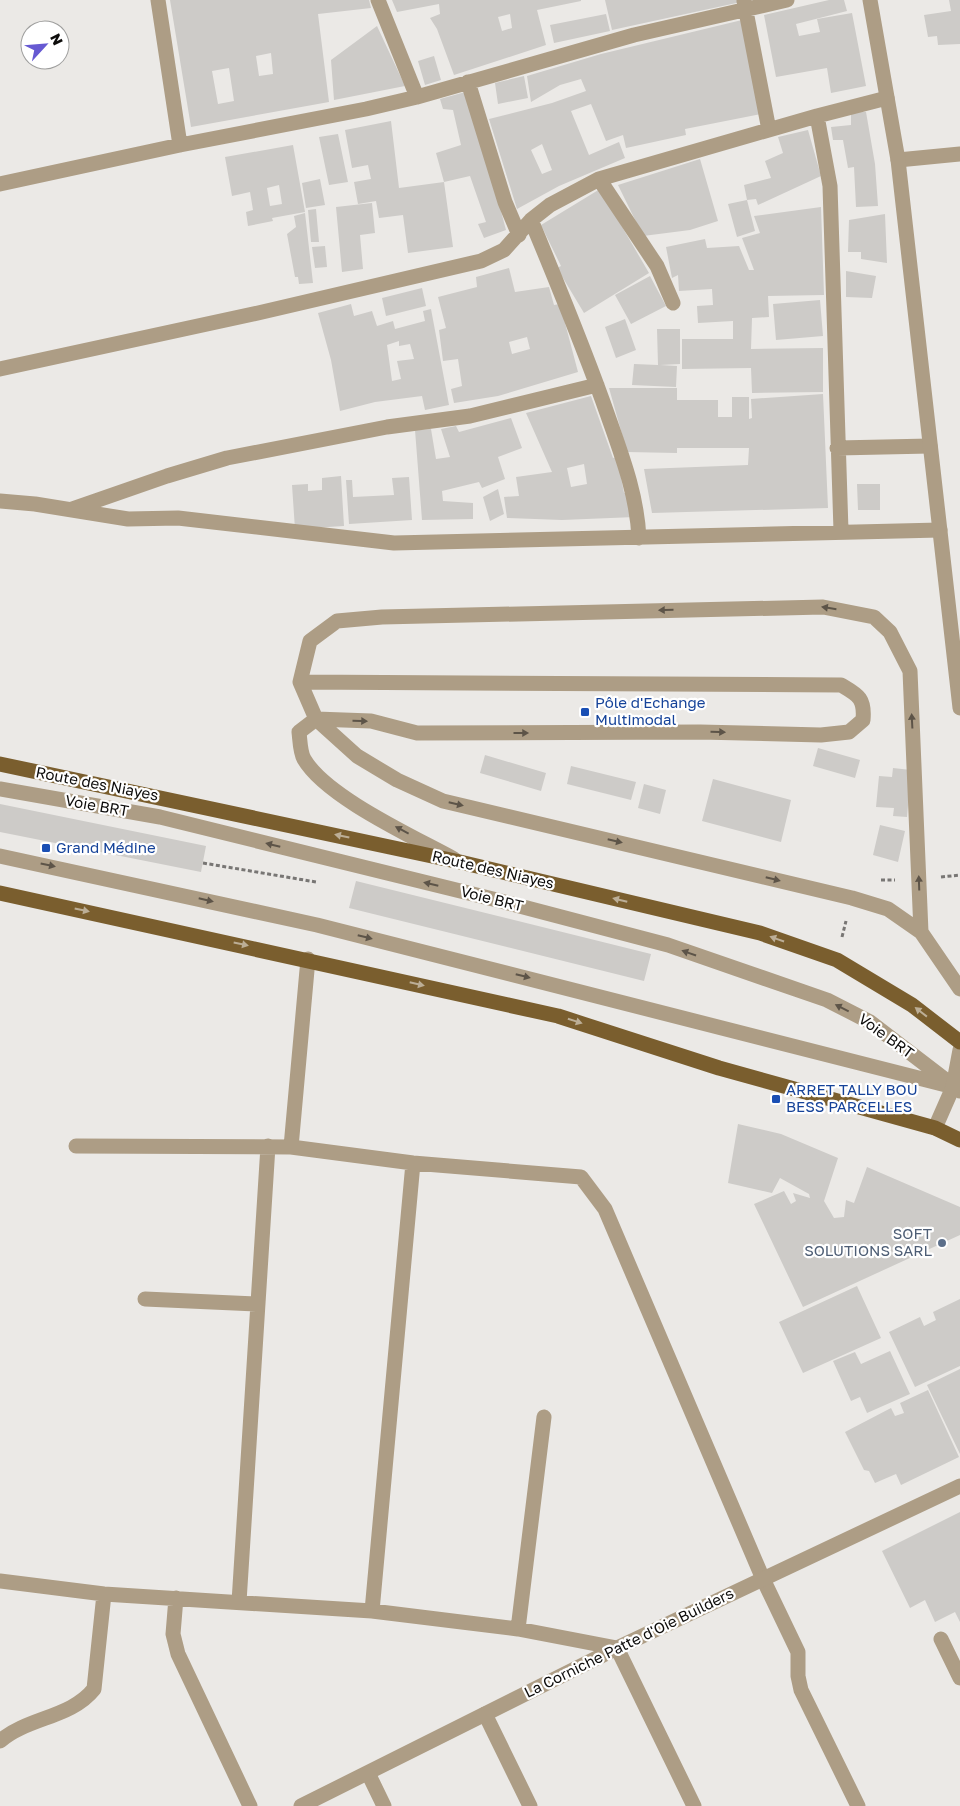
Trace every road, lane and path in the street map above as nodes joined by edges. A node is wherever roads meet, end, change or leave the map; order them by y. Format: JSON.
{"nodes":[{"id":1,"x":158,"y":0,"type":"edge"},
{"id":2,"x":378,"y":0,"type":"edge"},
{"id":3,"x":787,"y":0,"type":"edge"},
{"id":4,"x":870,"y":0,"type":"edge"},
{"id":5,"x":744,"y":5,"type":"edge"},
{"id":6,"x":468,"y":82,"type":"junction"},
{"id":7,"x":417,"y":97,"type":"junction"},
{"id":8,"x":887,"y":98,"type":"junction"},
{"id":9,"x":817,"y":116,"type":"junction"},
{"id":10,"x":769,"y":130,"type":"junction"},
{"id":11,"x":180,"y":145,"type":"junction"},
{"id":12,"x":960,"y":154,"type":"edge"},
{"id":13,"x":898,"y":160,"type":"junction"},
{"id":14,"x":599,"y":179,"type":"junction"},
{"id":15,"x":0,"y":184,"type":"edge"},
{"id":16,"x":531,"y":220,"type":"junction"},
{"id":17,"x":519,"y":235,"type":"junction"},
{"id":18,"x":673,"y":302,"type":"dead end"},
{"id":19,"x":0,"y":368,"type":"edge"},
{"id":20,"x":597,"y":385,"type":"junction"},
{"id":21,"x":930,"y":446,"type":"junction"},
{"id":22,"x":837,"y":448,"type":"junction"},
{"id":23,"x":0,"y":501,"type":"edge"},
{"id":24,"x":69,"y":510,"type":"junction"},
{"id":25,"x":940,"y":530,"type":"junction"},
{"id":26,"x":841,"y":531,"type":"junction"},
{"id":27,"x":640,"y":538,"type":"junction"},
{"id":28,"x":300,"y":682,"type":"junction"},
{"id":29,"x":960,"y":708,"type":"edge"},
{"id":30,"x":316,"y":719,"type":"junction"},
{"id":31,"x":0,"y":764,"type":"edge"},
{"id":32,"x":0,"y":789,"type":"edge"},
{"id":33,"x":0,"y":856,"type":"edge"},
{"id":34,"x":203,"y":862,"type":"dead end"},
{"id":35,"x":460,"y":862,"type":"junction"},
{"id":36,"x":325,"y":884,"type":"dead end"},
{"id":37,"x":0,"y":893,"type":"edge"},
{"id":38,"x":921,"y":932,"type":"junction"},
{"id":39,"x":308,"y":959,"type":"junction"},
{"id":40,"x":960,"y":989,"type":"edge"},
{"id":41,"x":960,"y":1042,"type":"edge"},
{"id":42,"x":960,"y":1050,"type":"edge"},
{"id":43,"x":956,"y":1089,"type":"edge"},
{"id":44,"x":935,"y":1128,"type":"junction"},
{"id":45,"x":960,"y":1140,"type":"edge"},
{"id":46,"x":76,"y":1146,"type":"dead end"},
{"id":47,"x":268,"y":1146,"type":"junction"},
{"id":48,"x":291,"y":1146,"type":"junction"},
{"id":49,"x":414,"y":1163,"type":"junction"},
{"id":50,"x":145,"y":1299,"type":"dead end"},
{"id":51,"x":258,"y":1304,"type":"junction"},
{"id":52,"x":544,"y":1417,"type":"dead end"},
{"id":53,"x":960,"y":1486,"type":"edge"},
{"id":54,"x":763,"y":1579,"type":"junction"},
{"id":55,"x":0,"y":1581,"type":"edge"},
{"id":56,"x":104,"y":1594,"type":"junction"},
{"id":57,"x":176,"y":1598,"type":"junction"},
{"id":58,"x":238,"y":1602,"type":"junction"},
{"id":59,"x":372,"y":1611,"type":"junction"},
{"id":60,"x":518,"y":1629,"type":"junction"},
{"id":61,"x":941,"y":1639,"type":"dead end"},
{"id":62,"x":618,"y":1648,"type":"junction"},
{"id":63,"x":960,"y":1678,"type":"edge"},
{"id":64,"x":485,"y":1714,"type":"junction"},
{"id":65,"x":0,"y":1740,"type":"edge"},
{"id":66,"x":368,"y":1773,"type":"junction"},
{"id":67,"x":250,"y":1806,"type":"edge"},
{"id":68,"x":301,"y":1806,"type":"edge"},
{"id":69,"x":384,"y":1806,"type":"edge"},
{"id":70,"x":530,"y":1806,"type":"edge"},
{"id":71,"x":694,"y":1806,"type":"edge"},
{"id":72,"x":858,"y":1806,"type":"edge"}],
"edges":[{"from":1,"to":11,"type":"street"},
{"from":2,"to":7,"type":"street"},
{"from":3,"to":5,"type":"street"},
{"from":4,"to":8,"type":"street"},
{"from":5,"to":6,"type":"street"},
{"from":5,"to":10,"type":"street"},
{"from":6,"to":7,"type":"street"},
{"from":6,"to":17,"type":"street"},
{"from":7,"to":11,"type":"street"},
{"from":8,"to":9,"type":"street"},
{"from":8,"to":13,"type":"street"},
{"from":9,"to":10,"type":"street"},
{"from":9,"to":22,"type":"street"},
{"from":10,"to":14,"type":"street"},
{"from":11,"to":15,"type":"street"},
{"from":12,"to":13,"type":"street"},
{"from":13,"to":21,"type":"street"},
{"from":14,"to":16,"type":"street"},
{"from":14,"to":18,"type":"street"},
{"from":16,"to":17,"type":"street"},
{"from":16,"to":20,"type":"street"},
{"from":17,"to":19,"type":"street"},
{"from":20,"to":24,"type":"street"},
{"from":20,"to":27,"type":"street"},
{"from":21,"to":22,"type":"street"},
{"from":21,"to":25,"type":"street"},
{"from":22,"to":26,"type":"street"},
{"from":23,"to":24,"type":"street"},
{"from":24,"to":27,"type":"street"},
{"from":25,"to":26,"type":"street"},
{"from":25,"to":29,"type":"street"},
{"from":26,"to":27,"type":"street"},
{"from":28,"to":30,"type":"street"},
{"from":30,"to":28,"type":"street","one_way":true},
{"from":38,"to":28,"type":"street","one_way":true},
{"from":35,"to":30,"type":"street","one_way":true},
{"from":30,"to":38,"type":"street","one_way":true},
{"from":35,"to":31,"type":"main road","name":"Route des Niayes","one_way":true},
{"from":43,"to":32,"type":"street","name":"Voie BRT","one_way":true},
{"from":33,"to":43,"type":"street","name":"Voie BRT","one_way":true},
{"from":34,"to":36,"type":"path"},
{"from":41,"to":35,"type":"main road","name":"Route des Niayes","one_way":true},
{"from":37,"to":39,"type":"main road","one_way":true},
{"from":38,"to":40,"type":"street"},
{"from":39,"to":44,"type":"main road","one_way":true},
{"from":39,"to":48,"type":"street"},
{"from":42,"to":43,"type":"street"},
{"from":43,"to":44,"type":"street"},
{"from":44,"to":45,"type":"main road"},
{"from":46,"to":47,"type":"street"},
{"from":47,"to":48,"type":"street"},
{"from":47,"to":51,"type":"street"},
{"from":48,"to":49,"type":"street"},
{"from":49,"to":54,"type":"street"},
{"from":49,"to":59,"type":"street"},
{"from":50,"to":51,"type":"street"},
{"from":51,"to":58,"type":"street"},
{"from":52,"to":60,"type":"street"},
{"from":53,"to":54,"type":"street","name":"La Corniche Patte d'Oie Builders"},
{"from":54,"to":62,"type":"street","name":"La Corniche Patte d'Oie Builders"},
{"from":54,"to":72,"type":"street"},
{"from":55,"to":56,"type":"street"},
{"from":56,"to":57,"type":"street"},
{"from":56,"to":65,"type":"street"},
{"from":57,"to":58,"type":"street"},
{"from":57,"to":67,"type":"street"},
{"from":58,"to":59,"type":"street"},
{"from":59,"to":60,"type":"street"},
{"from":60,"to":62,"type":"street"},
{"from":61,"to":63,"type":"street"},
{"from":62,"to":64,"type":"street","name":"La Corniche Patte d'Oie Builders"},
{"from":62,"to":71,"type":"street"},
{"from":64,"to":66,"type":"street","name":"La Corniche Patte d'Oie Builders"},
{"from":64,"to":70,"type":"street"},
{"from":66,"to":68,"type":"street","name":"La Corniche Patte d'Oie Builders"},
{"from":66,"to":69,"type":"street"}]}
